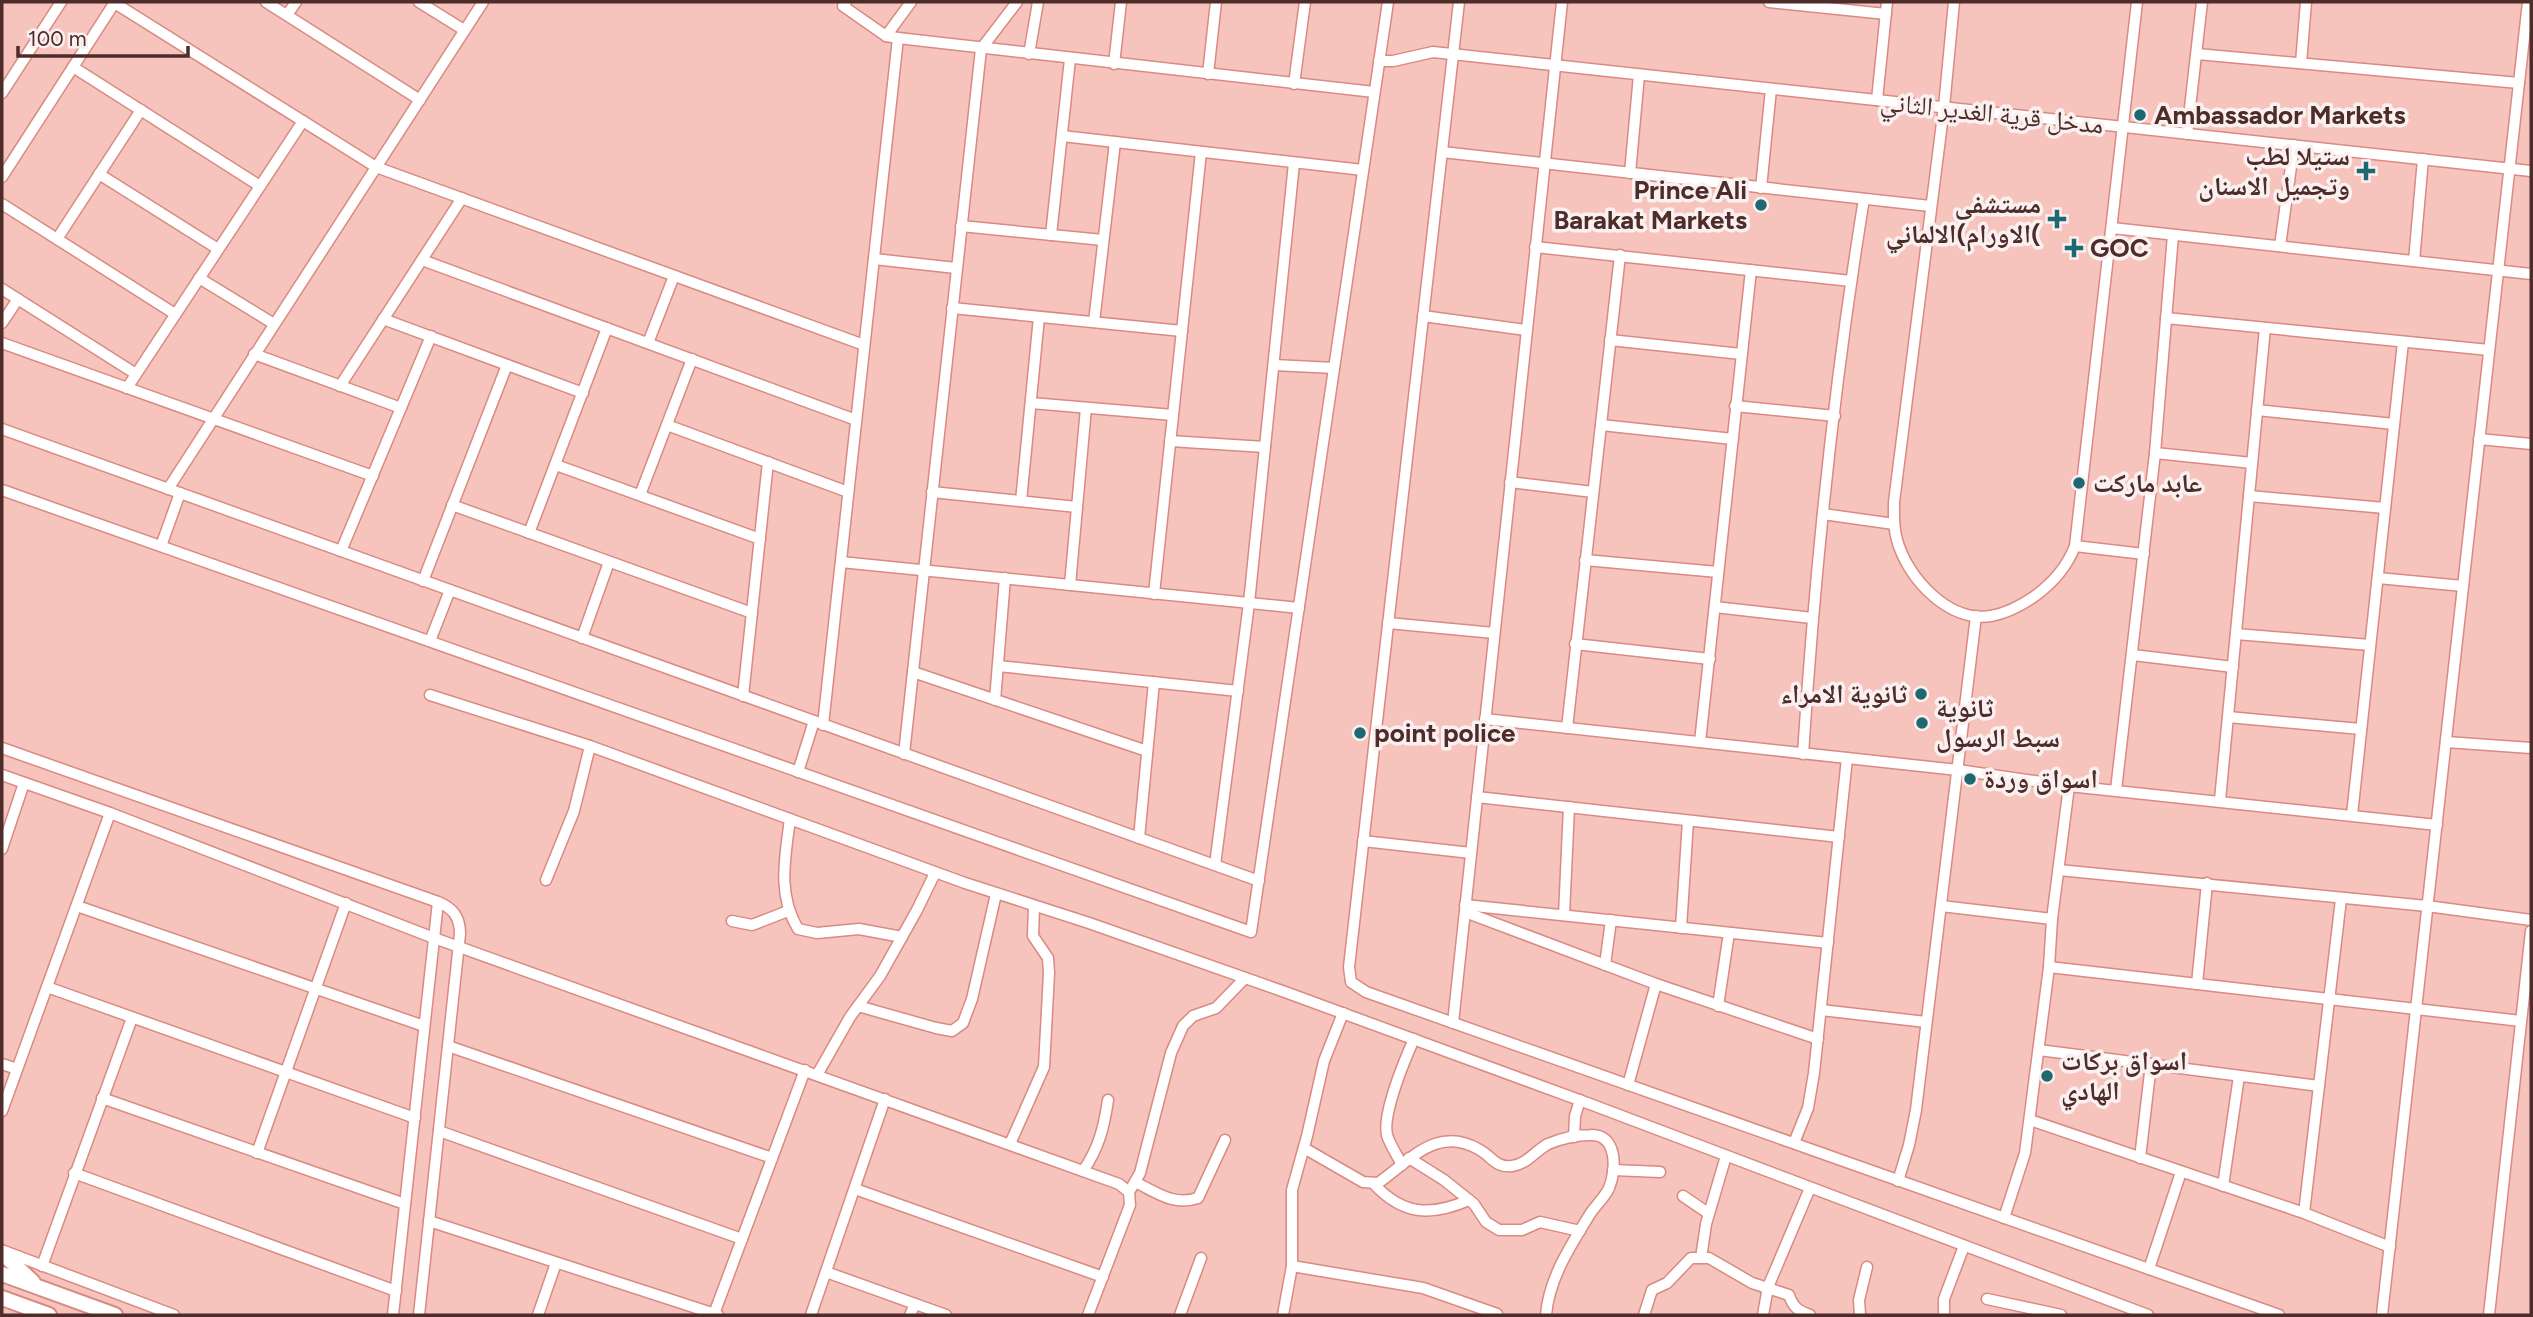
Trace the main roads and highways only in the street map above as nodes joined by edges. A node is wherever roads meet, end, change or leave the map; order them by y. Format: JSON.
{"nodes":[{"id":1,"x":2,"y":1252,"type":"edge"},
{"id":2,"x":2,"y":1275,"type":"edge"},
{"id":3,"x":53,"y":1293,"type":"junction"},
{"id":4,"x":2,"y":1298,"type":"edge"},
{"id":5,"x":2,"y":1304,"type":"edge"},
{"id":6,"x":19,"y":1305,"type":"junction"},
{"id":7,"x":49,"y":1315,"type":"edge"},
{"id":8,"x":115,"y":1315,"type":"edge"}],
"edges":[{"from":1,"to":3,"type":"main road"},
{"from":2,"to":3,"type":"main road"},
{"from":3,"to":8,"type":"main road"},
{"from":4,"to":6,"type":"main road"},
{"from":5,"to":6,"type":"main road"},
{"from":6,"to":7,"type":"main road"}]}
